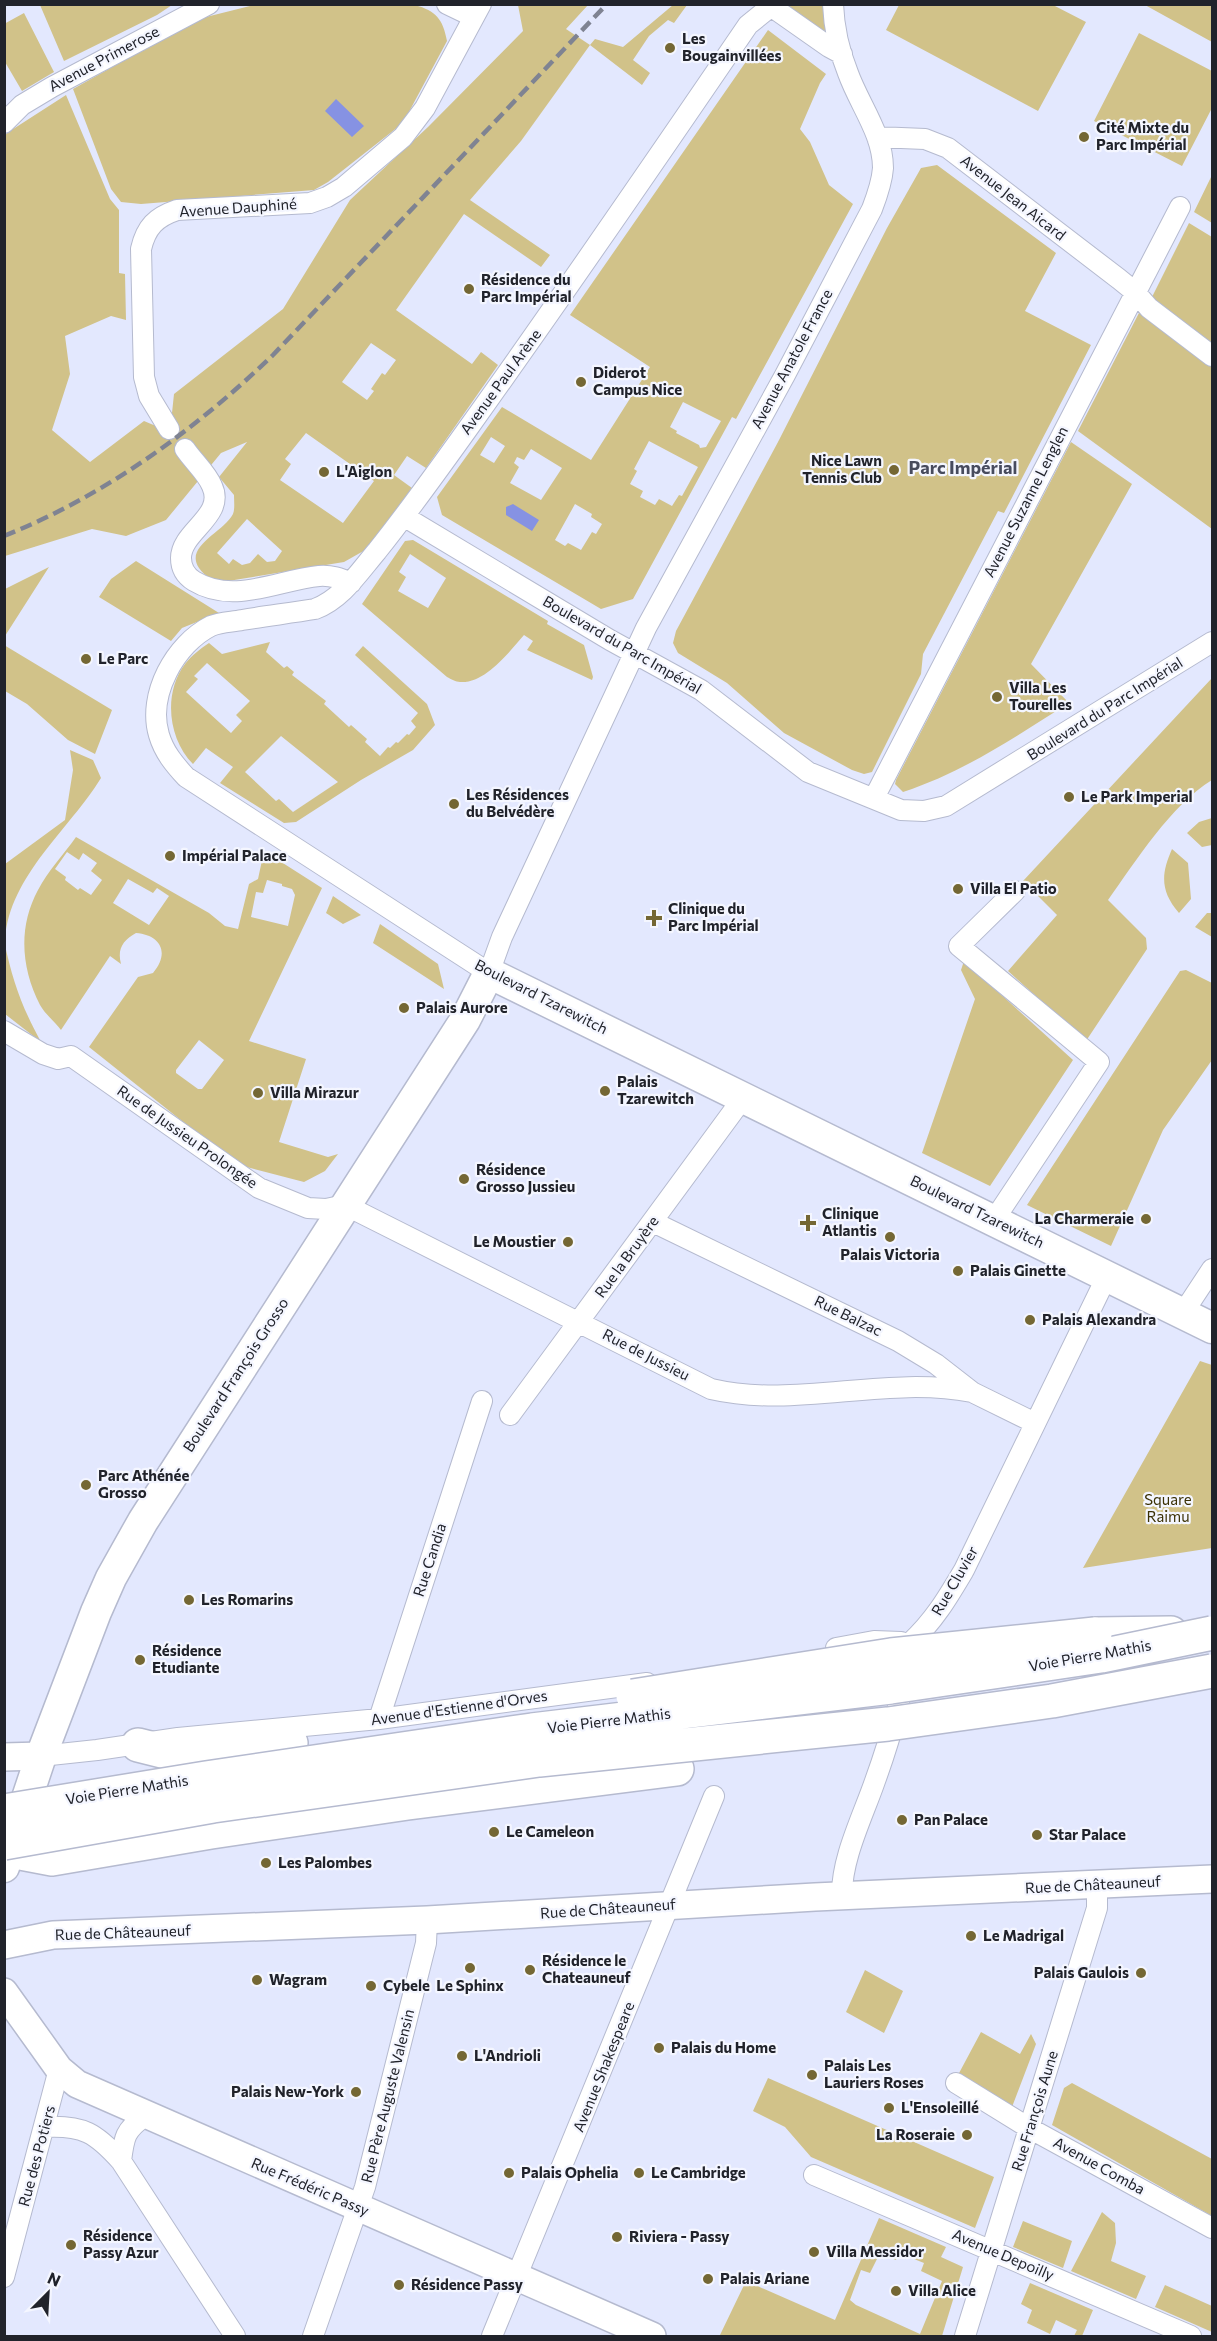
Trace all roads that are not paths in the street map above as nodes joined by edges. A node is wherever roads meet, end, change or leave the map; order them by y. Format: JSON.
{"nodes":[{"id":1,"x":209,"y":4,"type":"edge"},
{"id":2,"x":447,"y":4,"type":"edge"},
{"id":3,"x":833,"y":4,"type":"edge"},
{"id":4,"x":773,"y":6,"type":"edge"},
{"id":5,"x":477,"y":11,"type":"edge"},
{"id":6,"x":842,"y":54,"type":"junction"},
{"id":7,"x":4,"y":123,"type":"edge"},
{"id":8,"x":878,"y":138,"type":"junction"},
{"id":9,"x":1180,"y":207,"type":"dead end"},
{"id":10,"x":1135,"y":292,"type":"junction"},
{"id":11,"x":1212,"y":356,"type":"edge"},
{"id":12,"x":169,"y":429,"type":"dead end"},
{"id":13,"x":185,"y":449,"type":"dead end"},
{"id":14,"x":405,"y":517,"type":"junction"},
{"id":15,"x":351,"y":583,"type":"junction"},
{"id":16,"x":1212,"y":642,"type":"edge"},
{"id":17,"x":633,"y":653,"type":"junction"},
{"id":18,"x":874,"y":798,"type":"junction"},
{"id":19,"x":1015,"y":891,"type":"dead end"},
{"id":20,"x":489,"y":973,"type":"junction"},
{"id":21,"x":4,"y":1031,"type":"edge"},
{"id":22,"x":743,"y":1098,"type":"junction"},
{"id":23,"x":345,"y":1205,"type":"junction"},
{"id":24,"x":994,"y":1220,"type":"junction"},
{"id":25,"x":653,"y":1222,"type":"junction"},
{"id":26,"x":1212,"y":1269,"type":"edge"},
{"id":27,"x":1107,"y":1276,"type":"junction"},
{"id":28,"x":1183,"y":1313,"type":"junction"},
{"id":29,"x":579,"y":1321,"type":"junction"},
{"id":30,"x":1212,"y":1328,"type":"edge"},
{"id":31,"x":972,"y":1392,"type":"junction"},
{"id":32,"x":482,"y":1401,"type":"dead end"},
{"id":33,"x":510,"y":1415,"type":"dead end"},
{"id":34,"x":1035,"y":1423,"type":"junction"},
{"id":35,"x":1212,"y":1633,"type":"edge"},
{"id":36,"x":910,"y":1642,"type":"junction"},
{"id":37,"x":1212,"y":1671,"type":"edge"},
{"id":38,"x":379,"y":1719,"type":"junction"},
{"id":39,"x":888,"y":1724,"type":"junction"},
{"id":40,"x":138,"y":1745,"type":"junction"},
{"id":41,"x":41,"y":1756,"type":"junction"},
{"id":42,"x":4,"y":1757,"type":"edge"},
{"id":43,"x":714,"y":1796,"type":"dead end"},
{"id":44,"x":7,"y":1834,"type":"edge"},
{"id":45,"x":1212,"y":1879,"type":"edge"},
{"id":46,"x":1097,"y":1885,"type":"junction"},
{"id":47,"x":842,"y":1896,"type":"junction"},
{"id":48,"x":671,"y":1905,"type":"junction"},
{"id":49,"x":427,"y":1920,"type":"junction"},
{"id":50,"x":4,"y":1945,"type":"edge"},
{"id":51,"x":4,"y":1992,"type":"edge"},
{"id":52,"x":59,"y":2069,"type":"junction"},
{"id":53,"x":956,"y":2083,"type":"dead end"},
{"id":54,"x":145,"y":2115,"type":"junction"},
{"id":55,"x":45,"y":2127,"type":"junction"},
{"id":56,"x":1029,"y":2128,"type":"junction"},
{"id":57,"x":122,"y":2160,"type":"junction"},
{"id":58,"x":814,"y":2175,"type":"dead end"},
{"id":59,"x":359,"y":2208,"type":"junction"},
{"id":60,"x":1212,"y":2228,"type":"edge"},
{"id":61,"x":993,"y":2251,"type":"junction"},
{"id":62,"x":4,"y":2277,"type":"edge"},
{"id":63,"x":518,"y":2278,"type":"junction"},
{"id":64,"x":235,"y":2337,"type":"edge"},
{"id":65,"x":313,"y":2337,"type":"edge"},
{"id":66,"x":492,"y":2337,"type":"edge"},
{"id":67,"x":652,"y":2337,"type":"edge"},
{"id":68,"x":966,"y":2337,"type":"edge"},
{"id":69,"x":1191,"y":2337,"type":"edge"}],
"edges":[{"from":1,"to":7,"type":"street","name":"Avenue Primerose"},
{"from":2,"to":5,"type":"street"},
{"from":3,"to":6,"type":"street"},
{"from":4,"to":6,"type":"street"},
{"from":4,"to":14,"type":"street","name":"Avenue Paul Arène"},
{"from":5,"to":12,"type":"street","name":"Avenue Dauphiné"},
{"from":6,"to":8,"type":"street","name":"Avenue Anatole France"},
{"from":8,"to":10,"type":"street","name":"Avenue Jean Aicard"},
{"from":8,"to":17,"type":"street","name":"Avenue Anatole France"},
{"from":9,"to":10,"type":"street","name":"Avenue Suzanne Lenglen"},
{"from":10,"to":11,"type":"street","name":"Avenue Jean Aicard"},
{"from":10,"to":18,"type":"street","name":"Avenue Suzanne Lenglen"},
{"from":13,"to":15,"type":"street"},
{"from":14,"to":15,"type":"street","name":"Avenue Paul Arène"},
{"from":14,"to":17,"type":"street","name":"Boulevard du Parc Impérial"},
{"from":15,"to":20,"type":"street","name":"Boulevard Tzarewitch"},
{"from":16,"to":18,"type":"street","name":"Boulevard du Parc Impérial"},
{"from":17,"to":18,"type":"street","name":"Boulevard du Parc Impérial"},
{"from":17,"to":20,"type":"street","name":"Avenue Anatole France"},
{"from":19,"to":24,"type":"street"},
{"from":20,"to":22,"type":"main road","name":"Boulevard Tzarewitch"},
{"from":20,"to":23,"type":"main road","name":"Boulevard François Grosso"},
{"from":21,"to":23,"type":"street","name":"Rue de Jussieu Prolongée"},
{"from":22,"to":24,"type":"main road","name":"Boulevard Tzarewitch"},
{"from":22,"to":25,"type":"street","name":"Rue la Bruyère"},
{"from":23,"to":29,"type":"street","name":"Rue de Jussieu"},
{"from":23,"to":41,"type":"main road","name":"Boulevard François Grosso"},
{"from":24,"to":27,"type":"main road","name":"Boulevard Tzarewitch"},
{"from":25,"to":29,"type":"street","name":"Rue la Bruyère"},
{"from":25,"to":31,"type":"street","name":"Rue Balzac"},
{"from":26,"to":28,"type":"street"},
{"from":27,"to":28,"type":"main road","name":"Boulevard Tzarewitch"},
{"from":27,"to":34,"type":"street","name":"Rue Cluvier"},
{"from":28,"to":30,"type":"main road","name":"Boulevard Tzarewitch"},
{"from":29,"to":31,"type":"street","name":"Rue de Jussieu"},
{"from":29,"to":33,"type":"street","name":"Rue la Bruyère"},
{"from":31,"to":34,"type":"street","name":"Rue Balzac"},
{"from":32,"to":38,"type":"street","name":"Rue Candia"},
{"from":34,"to":36,"type":"street","name":"Rue Cluvier"},
{"from":35,"to":40,"type":"highway","bridge":true},
{"from":35,"to":44,"type":"highway","name":"Voie Pierre Mathis","bridge":true},
{"from":36,"to":38,"type":"street","name":"Avenue d'Estienne d'Orves"},
{"from":36,"to":47,"type":"street"},
{"from":37,"to":39,"type":"highway","name":"Voie Pierre Mathis","bridge":true},
{"from":38,"to":40,"type":"street","name":"Avenue d'Estienne d'Orves"},
{"from":39,"to":44,"type":"highway","name":"Voie Pierre Mathis","bridge":true},
{"from":39,"to":44,"type":"highway","bridge":true},
{"from":40,"to":41,"type":"street","name":"Avenue d'Estienne d'Orves"},
{"from":41,"to":42,"type":"street","name":"Avenue d'Estienne d'Orves"},
{"from":41,"to":44,"type":"main road","name":"Boulevard François Grosso"},
{"from":43,"to":48,"type":"street","name":"Avenue Shakespeare"},
{"from":45,"to":46,"type":"street","name":"Rue de Châteauneuf"},
{"from":46,"to":47,"type":"street","name":"Rue de Châteauneuf"},
{"from":46,"to":56,"type":"street","name":"Rue François Aune"},
{"from":47,"to":48,"type":"street","name":"Rue de Châteauneuf"},
{"from":48,"to":49,"type":"street","name":"Rue de Châteauneuf"},
{"from":48,"to":63,"type":"street","name":"Avenue Shakespeare"},
{"from":49,"to":50,"type":"street","name":"Rue de Châteauneuf"},
{"from":49,"to":59,"type":"street","name":"Rue Père Auguste Valensin"},
{"from":51,"to":52,"type":"street","name":"Rue Frédéric Passy"},
{"from":52,"to":54,"type":"street","name":"Rue Frédéric Passy"},
{"from":52,"to":55,"type":"street","name":"Rue des Potiers"},
{"from":53,"to":56,"type":"street","name":"Avenue Comba"},
{"from":54,"to":57,"type":"street"},
{"from":54,"to":59,"type":"street","name":"Rue Frédéric Passy"},
{"from":55,"to":57,"type":"street"},
{"from":55,"to":62,"type":"street","name":"Rue des Potiers"},
{"from":56,"to":60,"type":"street","name":"Avenue Comba"},
{"from":56,"to":61,"type":"street","name":"Rue François Aune"},
{"from":57,"to":64,"type":"street"},
{"from":58,"to":61,"type":"street","name":"Avenue Depoilly"},
{"from":59,"to":63,"type":"street","name":"Rue Frédéric Passy"},
{"from":59,"to":65,"type":"street","name":"Rue Père Auguste Valensin"},
{"from":61,"to":68,"type":"street","name":"Rue François Aune"},
{"from":61,"to":69,"type":"street","name":"Avenue Depoilly"},
{"from":63,"to":66,"type":"street","name":"Avenue Shakespeare"},
{"from":63,"to":67,"type":"street","name":"Rue Frédéric Passy"}]}
